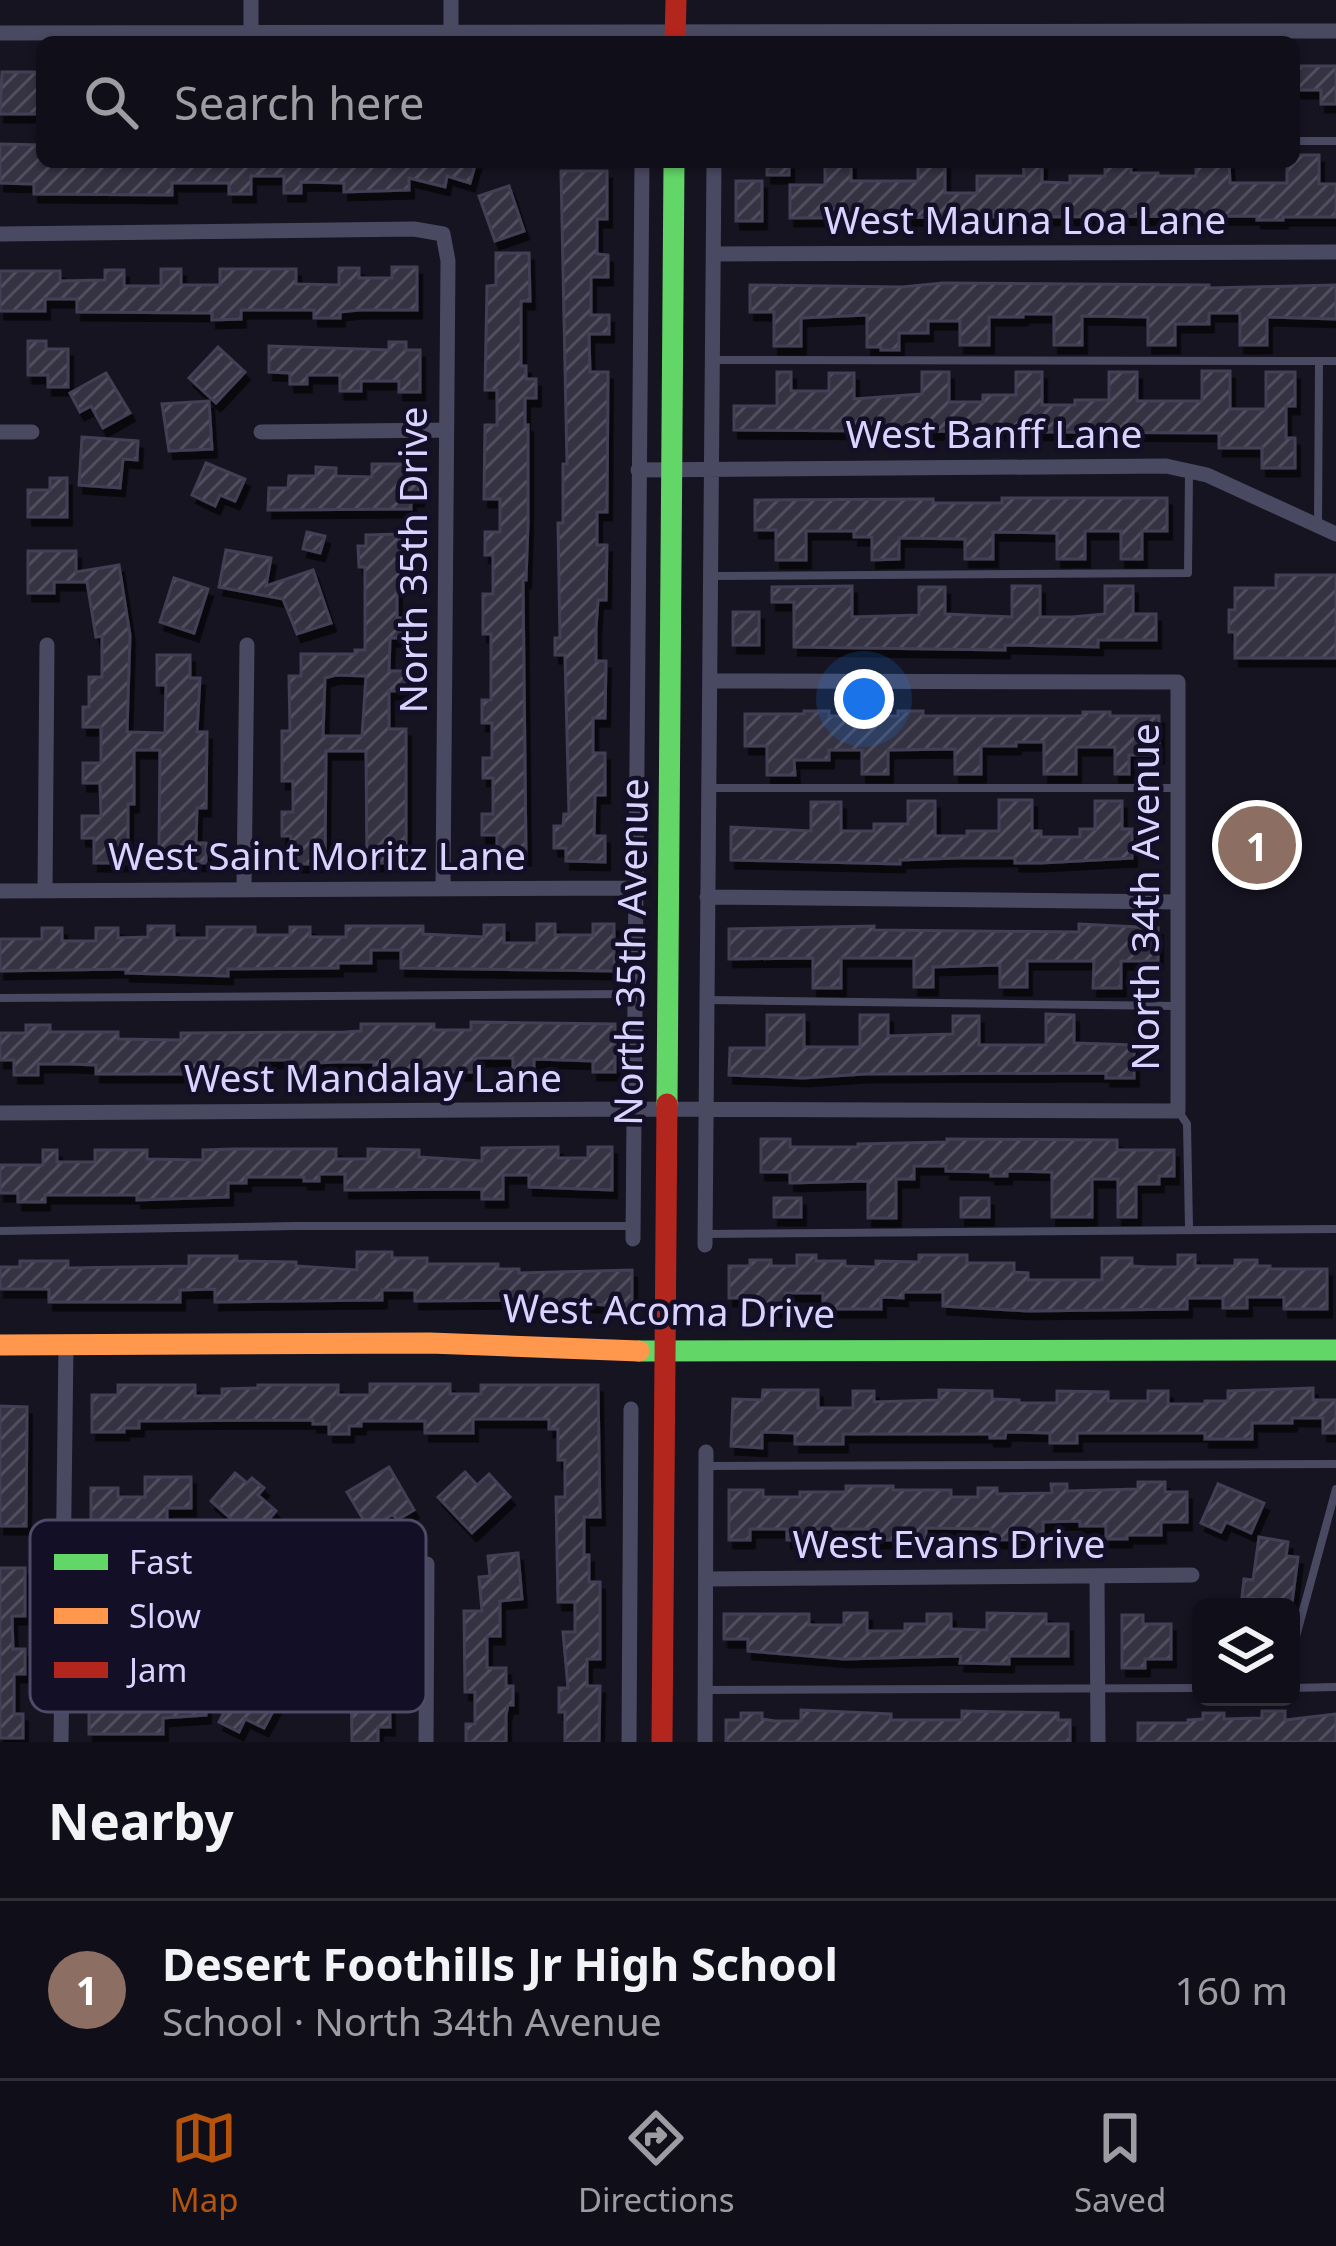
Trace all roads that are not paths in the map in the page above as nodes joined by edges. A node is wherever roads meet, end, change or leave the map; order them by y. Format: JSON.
{"nodes":[{"id":1,"x":251,"y":0,"type":"edge"},
{"id":2,"x":451,"y":0,"type":"edge"},
{"id":3,"x":676,"y":0,"type":"edge"},
{"id":4,"x":451,"y":30,"type":"junction"},
{"id":5,"x":1336,"y":31,"type":"edge"},
{"id":6,"x":0,"y":33,"type":"edge"},
{"id":7,"x":251,"y":34,"type":"junction"},
{"id":8,"x":675,"y":36,"type":"edge"},
{"id":9,"x":1300,"y":141,"type":"edge"},
{"id":10,"x":1336,"y":141,"type":"edge"},
{"id":11,"x":642,"y":168,"type":"edge"},
{"id":12,"x":674,"y":168,"type":"edge"},
{"id":13,"x":715,"y":168,"type":"edge"},
{"id":14,"x":0,"y":234,"type":"edge"},
{"id":15,"x":1336,"y":252,"type":"edge"},
{"id":16,"x":714,"y":254,"type":"junction"},
{"id":17,"x":713,"y":360,"type":"junction"},
{"id":18,"x":1319,"y":361,"type":"junction"},
{"id":19,"x":1336,"y":361,"type":"edge"},
{"id":20,"x":446,"y":430,"type":"junction"},
{"id":21,"x":0,"y":432,"type":"edge"},
{"id":22,"x":32,"y":432,"type":"dead end"},
{"id":23,"x":262,"y":432,"type":"dead end"},
{"id":24,"x":713,"y":469,"type":"junction"},
{"id":25,"x":638,"y":470,"type":"junction"},
{"id":26,"x":672,"y":470,"type":"junction"},
{"id":27,"x":1189,"y":471,"type":"junction"},
{"id":28,"x":1318,"y":528,"type":"junction"},
{"id":29,"x":1336,"y":534,"type":"edge"},
{"id":30,"x":712,"y":576,"type":"junction"},
{"id":31,"x":47,"y":645,"type":"dead end"},
{"id":32,"x":247,"y":645,"type":"dead end"},
{"id":33,"x":710,"y":681,"type":"junction"},
{"id":34,"x":709,"y":788,"type":"junction"},
{"id":35,"x":1178,"y":788,"type":"junction"},
{"id":36,"x":443,"y":888,"type":"junction"},
{"id":37,"x":635,"y":888,"type":"junction"},
{"id":38,"x":244,"y":889,"type":"junction"},
{"id":39,"x":0,"y":891,"type":"edge"},
{"id":40,"x":45,"y":891,"type":"junction"},
{"id":41,"x":707,"y":897,"type":"junction"},
{"id":42,"x":1178,"y":902,"type":"junction"},
{"id":43,"x":635,"y":994,"type":"junction"},
{"id":44,"x":0,"y":998,"type":"edge"},
{"id":45,"x":707,"y":1000,"type":"junction"},
{"id":46,"x":1178,"y":1006,"type":"junction"},
{"id":47,"x":634,"y":1109,"type":"junction"},
{"id":48,"x":666,"y":1109,"type":"junction"},
{"id":49,"x":706,"y":1109,"type":"junction"},
{"id":50,"x":1178,"y":1111,"type":"junction"},
{"id":51,"x":0,"y":1113,"type":"edge"},
{"id":52,"x":1189,"y":1228,"type":"junction"},
{"id":53,"x":1336,"y":1229,"type":"edge"},
{"id":54,"x":0,"y":1232,"type":"edge"},
{"id":55,"x":633,"y":1233,"type":"joint"},
{"id":56,"x":705,"y":1240,"type":"joint"},
{"id":57,"x":0,"y":1345,"type":"edge"},
{"id":58,"x":66,"y":1345,"type":"junction"},
{"id":59,"x":665,"y":1351,"type":"junction"},
{"id":60,"x":1336,"y":1351,"type":"edge"},
{"id":61,"x":631,"y":1409,"type":"dead end"},
{"id":62,"x":706,"y":1459,"type":"joint"},
{"id":63,"x":1336,"y":1464,"type":"edge"},
{"id":64,"x":1336,"y":1489,"type":"edge"},
{"id":65,"x":64,"y":1520,"type":"edge"},
{"id":66,"x":427,"y":1564,"type":"dead end"},
{"id":67,"x":1192,"y":1575,"type":"dead end"},
{"id":68,"x":1097,"y":1577,"type":"junction"},
{"id":69,"x":707,"y":1579,"type":"junction"},
{"id":70,"x":1300,"y":1622,"type":"edge"},
{"id":71,"x":1336,"y":1687,"type":"edge"},
{"id":72,"x":1192,"y":1688,"type":"edge"},
{"id":73,"x":1300,"y":1688,"type":"edge"},
{"id":74,"x":1097,"y":1689,"type":"junction"},
{"id":75,"x":705,"y":1690,"type":"junction"},
{"id":76,"x":61,"y":1712,"type":"edge"},
{"id":77,"x":61,"y":1742,"type":"edge"},
{"id":78,"x":426,"y":1742,"type":"edge"},
{"id":79,"x":629,"y":1742,"type":"edge"},
{"id":80,"x":662,"y":1742,"type":"edge"},
{"id":81,"x":705,"y":1742,"type":"edge"},
{"id":82,"x":1098,"y":1742,"type":"edge"}],
"edges":[{"from":1,"to":7,"type":"street"},
{"from":2,"to":4,"type":"street"},
{"from":3,"to":8,"type":"main road"},
{"from":4,"to":7,"type":"street"},
{"from":4,"to":8,"type":"street"},
{"from":5,"to":8,"type":"street"},
{"from":6,"to":7,"type":"street"},
{"from":9,"to":10,"type":"lane"},
{"from":11,"to":25,"type":"street","name":"North 35th Avenue"},
{"from":12,"to":26,"type":"main road","name":"North 35th Avenue"},
{"from":13,"to":16,"type":"street","name":"North 35th Avenue"},
{"from":14,"to":20,"type":"street","name":"North 35th Drive"},
{"from":15,"to":16,"type":"street","name":"West Mauna Loa Lane"},
{"from":16,"to":17,"type":"street","name":"North 35th Avenue"},
{"from":17,"to":18,"type":"lane"},
{"from":17,"to":24,"type":"street","name":"North 35th Avenue"},
{"from":18,"to":19,"type":"lane"},
{"from":18,"to":28,"type":"lane"},
{"from":20,"to":23,"type":"street"},
{"from":20,"to":36,"type":"street","name":"North 35th Drive"},
{"from":21,"to":22,"type":"street"},
{"from":24,"to":26,"type":"street","name":"West Banff Lane"},
{"from":24,"to":27,"type":"street","name":"West Banff Lane"},
{"from":24,"to":30,"type":"street","name":"North 35th Avenue"},
{"from":25,"to":26,"type":"street","name":"West Banff Lane"},
{"from":25,"to":37,"type":"street","name":"North 35th Avenue"},
{"from":26,"to":48,"type":"main road","name":"North 35th Avenue"},
{"from":27,"to":28,"type":"street","name":"West Banff Lane"},
{"from":27,"to":30,"type":"lane"},
{"from":28,"to":29,"type":"street","name":"West Banff Lane"},
{"from":30,"to":33,"type":"street","name":"North 35th Avenue"},
{"from":31,"to":40,"type":"street"},
{"from":32,"to":38,"type":"street"},
{"from":33,"to":34,"type":"street","name":"North 35th Avenue"},
{"from":33,"to":35,"type":"street","name":"North 34th Avenue"},
{"from":34,"to":35,"type":"lane"},
{"from":34,"to":41,"type":"street","name":"North 35th Avenue"},
{"from":35,"to":42,"type":"street","name":"North 34th Avenue"},
{"from":36,"to":37,"type":"street","name":"West Saint Moritz Lane"},
{"from":36,"to":38,"type":"street","name":"West Saint Moritz Lane"},
{"from":37,"to":43,"type":"street","name":"North 35th Avenue"},
{"from":38,"to":40,"type":"street","name":"West Saint Moritz Lane"},
{"from":39,"to":40,"type":"street","name":"West Saint Moritz Lane"},
{"from":41,"to":42,"type":"street"},
{"from":41,"to":45,"type":"street","name":"North 35th Avenue"},
{"from":42,"to":46,"type":"street","name":"North 34th Avenue"},
{"from":43,"to":44,"type":"lane"},
{"from":43,"to":47,"type":"street","name":"North 35th Avenue"},
{"from":45,"to":46,"type":"lane"},
{"from":45,"to":49,"type":"street","name":"North 35th Avenue"},
{"from":46,"to":50,"type":"street","name":"North 34th Avenue"},
{"from":47,"to":48,"type":"street","name":"West Mandalay Lane"},
{"from":47,"to":51,"type":"street","name":"West Mandalay Lane"},
{"from":47,"to":55,"type":"street","name":"North 35th Avenue"},
{"from":48,"to":49,"type":"street","name":"West Mandalay Lane"},
{"from":48,"to":59,"type":"main road","name":"North 35th Avenue"},
{"from":49,"to":50,"type":"street","name":"West Mandalay Lane"},
{"from":49,"to":56,"type":"street","name":"North 35th Avenue"},
{"from":50,"to":52,"type":"lane"},
{"from":52,"to":53,"type":"lane"},
{"from":52,"to":56,"type":"lane"},
{"from":54,"to":55,"type":"lane"},
{"from":57,"to":58,"type":"main road","name":"West Acoma Drive"},
{"from":58,"to":59,"type":"main road","name":"West Acoma Drive"},
{"from":58,"to":65,"type":"street"},
{"from":59,"to":60,"type":"main road","name":"West Acoma Drive"},
{"from":59,"to":80,"type":"main road","name":"North 35th Avenue"},
{"from":61,"to":79,"type":"street"},
{"from":62,"to":63,"type":"lane"},
{"from":62,"to":69,"type":"street"},
{"from":64,"to":70,"type":"lane"},
{"from":66,"to":78,"type":"street"},
{"from":67,"to":68,"type":"street","name":"West Evans Drive"},
{"from":68,"to":69,"type":"street","name":"West Evans Drive"},
{"from":68,"to":74,"type":"street"},
{"from":69,"to":75,"type":"street"},
{"from":71,"to":73,"type":"lane"},
{"from":72,"to":74,"type":"lane"},
{"from":74,"to":75,"type":"lane"},
{"from":74,"to":82,"type":"street"},
{"from":75,"to":81,"type":"street"},
{"from":76,"to":77,"type":"street"}]}
